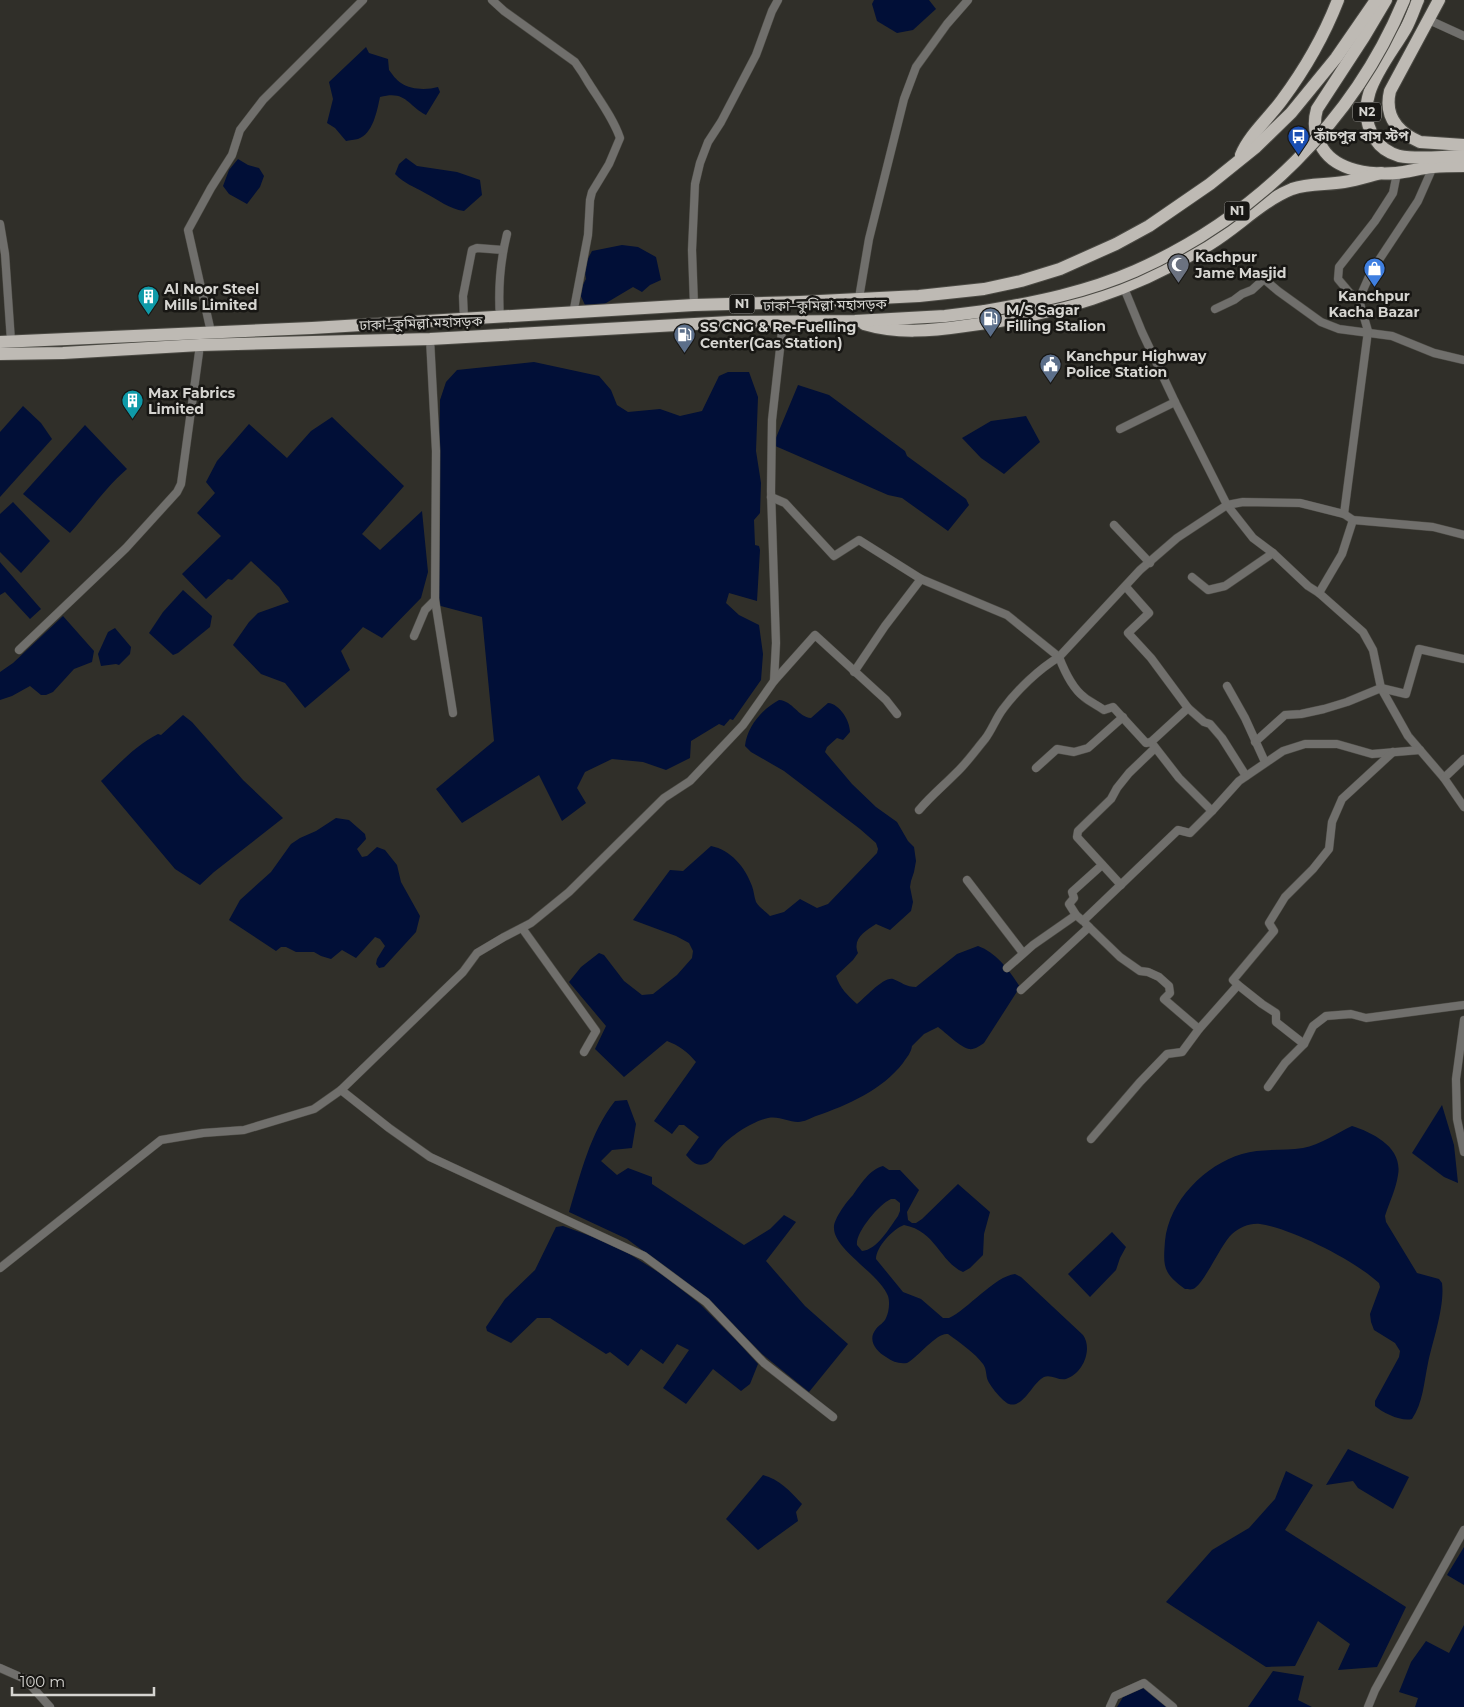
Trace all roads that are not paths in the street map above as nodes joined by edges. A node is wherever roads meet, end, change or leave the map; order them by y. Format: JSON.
{"nodes":[{"id":1,"x":363,"y":0,"type":"edge"},
{"id":2,"x":492,"y":0,"type":"edge"},
{"id":3,"x":778,"y":0,"type":"edge"},
{"id":4,"x":968,"y":0,"type":"edge"},
{"id":5,"x":1338,"y":0,"type":"edge"},
{"id":6,"x":1376,"y":0,"type":"edge"},
{"id":7,"x":1386,"y":0,"type":"edge"},
{"id":8,"x":1404,"y":0,"type":"edge"},
{"id":9,"x":1418,"y":0,"type":"edge"},
{"id":10,"x":1439,"y":0,"type":"edge"},
{"id":11,"x":1429,"y":20,"type":"junction"},
{"id":12,"x":1464,"y":36,"type":"edge"},
{"id":13,"x":1464,"y":145,"type":"edge"},
{"id":14,"x":1464,"y":156,"type":"edge"},
{"id":15,"x":1238,"y":162,"type":"junction"},
{"id":16,"x":1464,"y":166,"type":"edge"},
{"id":17,"x":1433,"y":167,"type":"junction"},
{"id":18,"x":1381,"y":173,"type":"junction"},
{"id":19,"x":1397,"y":173,"type":"junction"},
{"id":20,"x":0,"y":224,"type":"edge"},
{"id":21,"x":507,"y":234,"type":"dead end"},
{"id":22,"x":503,"y":250,"type":"junction"},
{"id":23,"x":1124,"y":288,"type":"junction"},
{"id":24,"x":859,"y":298,"type":"junction"},
{"id":25,"x":1359,"y":300,"type":"junction"},
{"id":26,"x":694,"y":305,"type":"junction"},
{"id":27,"x":1215,"y":309,"type":"dead end"},
{"id":28,"x":572,"y":314,"type":"junction"},
{"id":29,"x":500,"y":318,"type":"junction"},
{"id":30,"x":464,"y":320,"type":"junction"},
{"id":31,"x":855,"y":320,"type":"junction"},
{"id":32,"x":782,"y":322,"type":"junction"},
{"id":33,"x":1368,"y":331,"type":"junction"},
{"id":34,"x":212,"y":332,"type":"junction"},
{"id":35,"x":430,"y":339,"type":"junction"},
{"id":36,"x":6,"y":341,"type":"edge"},
{"id":37,"x":200,"y":345,"type":"junction"},
{"id":38,"x":0,"y":354,"type":"edge"},
{"id":39,"x":1464,"y":360,"type":"edge"},
{"id":40,"x":1175,"y":402,"type":"junction"},
{"id":41,"x":1120,"y":429,"type":"dead end"},
{"id":42,"x":771,"y":497,"type":"junction"},
{"id":43,"x":1227,"y":505,"type":"junction"},
{"id":44,"x":1344,"y":514,"type":"junction"},
{"id":45,"x":1353,"y":520,"type":"junction"},
{"id":46,"x":1114,"y":525,"type":"dead end"},
{"id":47,"x":1464,"y":534,"type":"edge"},
{"id":48,"x":1273,"y":553,"type":"junction"},
{"id":49,"x":1150,"y":563,"type":"junction"},
{"id":50,"x":1192,"y":578,"type":"dead end"},
{"id":51,"x":921,"y":579,"type":"junction"},
{"id":52,"x":1126,"y":587,"type":"junction"},
{"id":53,"x":1320,"y":593,"type":"junction"},
{"id":54,"x":435,"y":600,"type":"junction"},
{"id":55,"x":414,"y":636,"type":"dead end"},
{"id":56,"x":19,"y":650,"type":"dead end"},
{"id":57,"x":1059,"y":657,"type":"junction"},
{"id":58,"x":1464,"y":658,"type":"edge"},
{"id":59,"x":854,"y":672,"type":"junction"},
{"id":60,"x":774,"y":681,"type":"junction"},
{"id":61,"x":1227,"y":686,"type":"dead end"},
{"id":62,"x":1381,"y":688,"type":"junction"},
{"id":63,"x":1188,"y":708,"type":"junction"},
{"id":64,"x":453,"y":713,"type":"dead end"},
{"id":65,"x":897,"y":714,"type":"dead end"},
{"id":66,"x":1123,"y":717,"type":"junction"},
{"id":67,"x":1255,"y":742,"type":"junction"},
{"id":68,"x":1153,"y":745,"type":"junction"},
{"id":69,"x":1420,"y":750,"type":"junction"},
{"id":70,"x":1393,"y":752,"type":"junction"},
{"id":71,"x":1464,"y":759,"type":"edge"},
{"id":72,"x":1265,"y":762,"type":"junction"},
{"id":73,"x":1036,"y":768,"type":"dead end"},
{"id":74,"x":1246,"y":776,"type":"junction"},
{"id":75,"x":1444,"y":778,"type":"junction"},
{"id":76,"x":1464,"y":807,"type":"edge"},
{"id":77,"x":919,"y":810,"type":"dead end"},
{"id":78,"x":1212,"y":811,"type":"junction"},
{"id":79,"x":1102,"y":865,"type":"junction"},
{"id":80,"x":967,"y":880,"type":"dead end"},
{"id":81,"x":1121,"y":885,"type":"junction"},
{"id":82,"x":1076,"y":915,"type":"junction"},
{"id":83,"x":1083,"y":920,"type":"junction"},
{"id":84,"x":1089,"y":927,"type":"junction"},
{"id":85,"x":522,"y":928,"type":"junction"},
{"id":86,"x":1023,"y":952,"type":"junction"},
{"id":87,"x":1007,"y":968,"type":"dead end"},
{"id":88,"x":1238,"y":985,"type":"junction"},
{"id":89,"x":1021,"y":990,"type":"dead end"},
{"id":90,"x":1464,"y":1005,"type":"edge"},
{"id":91,"x":1464,"y":1020,"type":"edge"},
{"id":92,"x":1199,"y":1029,"type":"junction"},
{"id":93,"x":1304,"y":1044,"type":"junction"},
{"id":94,"x":584,"y":1052,"type":"dead end"},
{"id":95,"x":1268,"y":1087,"type":"dead end"},
{"id":96,"x":341,"y":1090,"type":"junction"},
{"id":97,"x":1091,"y":1139,"type":"dead end"},
{"id":98,"x":1464,"y":1152,"type":"edge"},
{"id":99,"x":0,"y":1268,"type":"edge"},
{"id":100,"x":833,"y":1417,"type":"dead end"},
{"id":101,"x":1464,"y":1530,"type":"edge"},
{"id":102,"x":0,"y":1668,"type":"edge"},
{"id":103,"x":50,"y":1707,"type":"edge"},
{"id":104,"x":1110,"y":1707,"type":"edge"},
{"id":105,"x":1173,"y":1707,"type":"edge"},
{"id":106,"x":1368,"y":1707,"type":"edge"}],
"edges":[{"from":1,"to":34,"type":"street"},
{"from":2,"to":28,"type":"street"},
{"from":3,"to":26,"type":"street"},
{"from":4,"to":24,"type":"street"},
{"from":5,"to":15,"type":"highway","number":"N1"},
{"from":6,"to":15,"type":"highway","name":"ঢাকা–কুমিল্লা মহাসড়ক","number":"N1"},
{"from":7,"to":18,"type":"highway"},
{"from":8,"to":31,"type":"highway","name":"ঢাকা–কুমিল্লা মহাসড়ক","number":"N1","bridge":true},
{"from":9,"to":14,"type":"highway","number":"N2"},
{"from":10,"to":11,"type":"highway","number":"N2"},
{"from":11,"to":12,"type":"street"},
{"from":11,"to":13,"type":"highway","number":"N2"},
{"from":15,"to":24,"type":"highway","name":"ঢাকা–কুমিল্লা মহাসড়ক","number":"N1"},
{"from":16,"to":17,"type":"highway"},
{"from":17,"to":19,"type":"highway"},
{"from":17,"to":25,"type":"street"},
{"from":18,"to":19,"type":"highway"},
{"from":18,"to":23,"type":"highway","number":"N1"},
{"from":19,"to":25,"type":"street"},
{"from":20,"to":36,"type":"street"},
{"from":21,"to":22,"type":"street"},
{"from":22,"to":29,"type":"street"},
{"from":22,"to":30,"type":"street"},
{"from":23,"to":31,"type":"highway","number":"N1"},
{"from":23,"to":40,"type":"street"},
{"from":24,"to":26,"type":"highway","name":"ঢাকা–কুমিল্লা মহাসড়ক","number":"N1"},
{"from":25,"to":33,"type":"street"},
{"from":26,"to":28,"type":"highway","name":"ঢাকা–কুমিল্লা মহাসড়ক","number":"N1"},
{"from":27,"to":33,"type":"street"},
{"from":28,"to":29,"type":"highway","name":"ঢাকা–কুমিল্লা মহাসড়ক","number":"N1"},
{"from":29,"to":30,"type":"highway","name":"ঢাকা–কুমিল্লা মহাসড়ক","number":"N1"},
{"from":30,"to":34,"type":"highway","name":"ঢাকা–কুমিল্লা মহাসড়ক","number":"N1"},
{"from":31,"to":32,"type":"highway","name":"ঢাকা–কুমিল্লা মহাসড়ক","number":"N1"},
{"from":32,"to":35,"type":"highway","name":"ঢাকা–কুমিল্লা মহাসড়ক","number":"N1"},
{"from":32,"to":42,"type":"street"},
{"from":33,"to":39,"type":"street"},
{"from":33,"to":44,"type":"street"},
{"from":34,"to":36,"type":"highway","name":"ঢাকা–কুমিল্লা মহাসড়ক","number":"N1"},
{"from":35,"to":37,"type":"highway","name":"ঢাকা–কুমিল্লা মহাসড়ক","number":"N1"},
{"from":35,"to":54,"type":"street"},
{"from":37,"to":38,"type":"highway","name":"ঢাকা–কুমিল্লা মহাসড়ক","number":"N1"},
{"from":37,"to":56,"type":"street"},
{"from":40,"to":41,"type":"street"},
{"from":40,"to":43,"type":"street"},
{"from":42,"to":51,"type":"street"},
{"from":42,"to":60,"type":"street"},
{"from":43,"to":44,"type":"street"},
{"from":43,"to":48,"type":"street"},
{"from":43,"to":49,"type":"street"},
{"from":44,"to":45,"type":"street"},
{"from":45,"to":47,"type":"street"},
{"from":45,"to":53,"type":"street"},
{"from":46,"to":49,"type":"street"},
{"from":48,"to":50,"type":"street"},
{"from":48,"to":53,"type":"street"},
{"from":49,"to":52,"type":"street"},
{"from":51,"to":57,"type":"street"},
{"from":51,"to":59,"type":"street"},
{"from":52,"to":57,"type":"street"},
{"from":52,"to":63,"type":"street"},
{"from":53,"to":62,"type":"street"},
{"from":54,"to":55,"type":"street"},
{"from":54,"to":64,"type":"street"},
{"from":57,"to":66,"type":"street"},
{"from":57,"to":77,"type":"street"},
{"from":58,"to":62,"type":"street"},
{"from":59,"to":60,"type":"street"},
{"from":59,"to":65,"type":"street"},
{"from":60,"to":85,"type":"street"},
{"from":61,"to":67,"type":"street"},
{"from":62,"to":67,"type":"street"},
{"from":62,"to":69,"type":"street"},
{"from":63,"to":68,"type":"street"},
{"from":63,"to":74,"type":"street"},
{"from":66,"to":68,"type":"street"},
{"from":66,"to":73,"type":"street"},
{"from":67,"to":72,"type":"street"},
{"from":68,"to":78,"type":"street"},
{"from":68,"to":79,"type":"street"},
{"from":69,"to":70,"type":"street"},
{"from":69,"to":75,"type":"street"},
{"from":70,"to":72,"type":"street"},
{"from":70,"to":88,"type":"street"},
{"from":71,"to":75,"type":"street"},
{"from":72,"to":74,"type":"street"},
{"from":74,"to":78,"type":"street"},
{"from":75,"to":76,"type":"street"},
{"from":78,"to":81,"type":"street"},
{"from":79,"to":81,"type":"street"},
{"from":79,"to":82,"type":"street"},
{"from":80,"to":86,"type":"street"},
{"from":81,"to":83,"type":"street"},
{"from":82,"to":83,"type":"street"},
{"from":82,"to":86,"type":"street"},
{"from":83,"to":84,"type":"street"},
{"from":84,"to":89,"type":"street"},
{"from":84,"to":92,"type":"street"},
{"from":85,"to":94,"type":"street"},
{"from":85,"to":96,"type":"street"},
{"from":86,"to":87,"type":"street"},
{"from":88,"to":92,"type":"street"},
{"from":88,"to":93,"type":"street"},
{"from":90,"to":93,"type":"street"},
{"from":91,"to":98,"type":"street"},
{"from":92,"to":97,"type":"street"},
{"from":93,"to":95,"type":"street"},
{"from":96,"to":99,"type":"street"},
{"from":96,"to":100,"type":"street"},
{"from":101,"to":106,"type":"street"},
{"from":102,"to":103,"type":"street"},
{"from":104,"to":105,"type":"street"}]}
